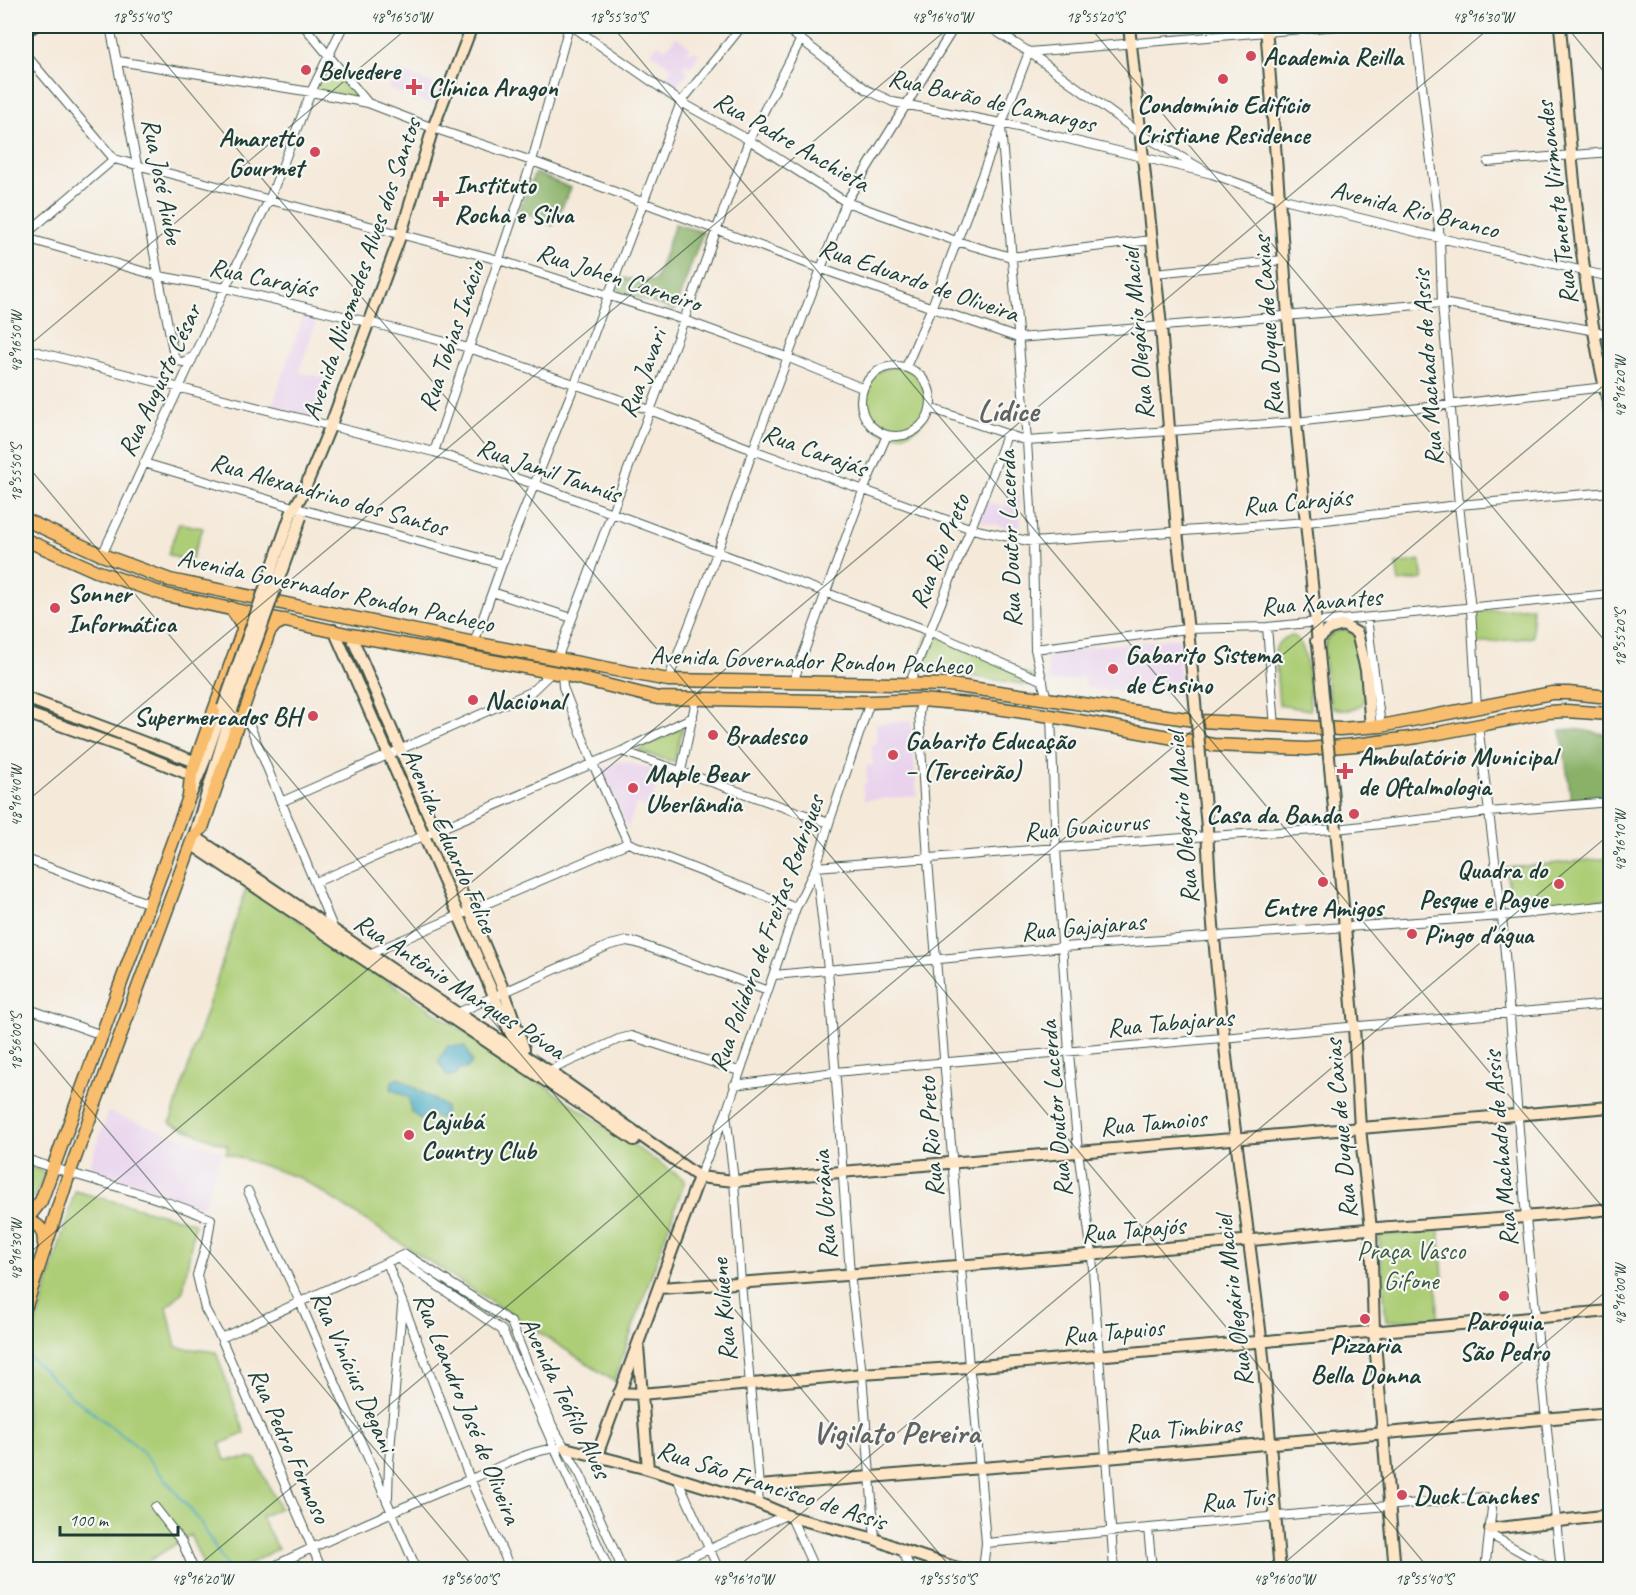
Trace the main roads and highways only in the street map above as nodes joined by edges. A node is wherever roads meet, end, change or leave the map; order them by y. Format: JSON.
{"nodes":[{"id":1,"x":26,"y":520,"type":"edge"},
{"id":2,"x":26,"y":540,"type":"edge"},
{"id":3,"x":231,"y":609,"type":"junction"},
{"id":4,"x":285,"y":620,"type":"junction"},
{"id":5,"x":236,"y":653,"type":"junction"},
{"id":6,"x":258,"y":662,"type":"junction"},
{"id":7,"x":1611,"y":697,"type":"edge"},
{"id":8,"x":1611,"y":714,"type":"edge"},
{"id":9,"x":26,"y":1222,"type":"edge"},
{"id":10,"x":44,"y":1248,"type":"junction"},
{"id":11,"x":27,"y":1299,"type":"edge"}],
"edges":[{"from":1,"to":7,"type":"main road","name":"Avenida Governador Rondon Pacheco"},
{"from":2,"to":3,"type":"main road","name":"Avenida Governador Rondon Pacheco"},
{"from":3,"to":4,"type":"main road","name":"Avenida Governador Rondon Pacheco"},
{"from":3,"to":5,"type":"main road","name":"Avenida Nicomedes Alves dos Santos"},
{"from":4,"to":6,"type":"main road","name":"Avenida Nicomedes Alves dos Santos"},
{"from":4,"to":8,"type":"main road","name":"Avenida Governador Rondon Pacheco"},
{"from":5,"to":6,"type":"main road"},
{"from":5,"to":9,"type":"main road","name":"Avenida Nicomedes Alves dos Santos"},
{"from":6,"to":10,"type":"main road","name":"Avenida Nicomedes Alves dos Santos"},
{"from":9,"to":10,"type":"main road"},
{"from":10,"to":11,"type":"main road","name":"Avenida Nicomedes Alves dos Santos"}]}
